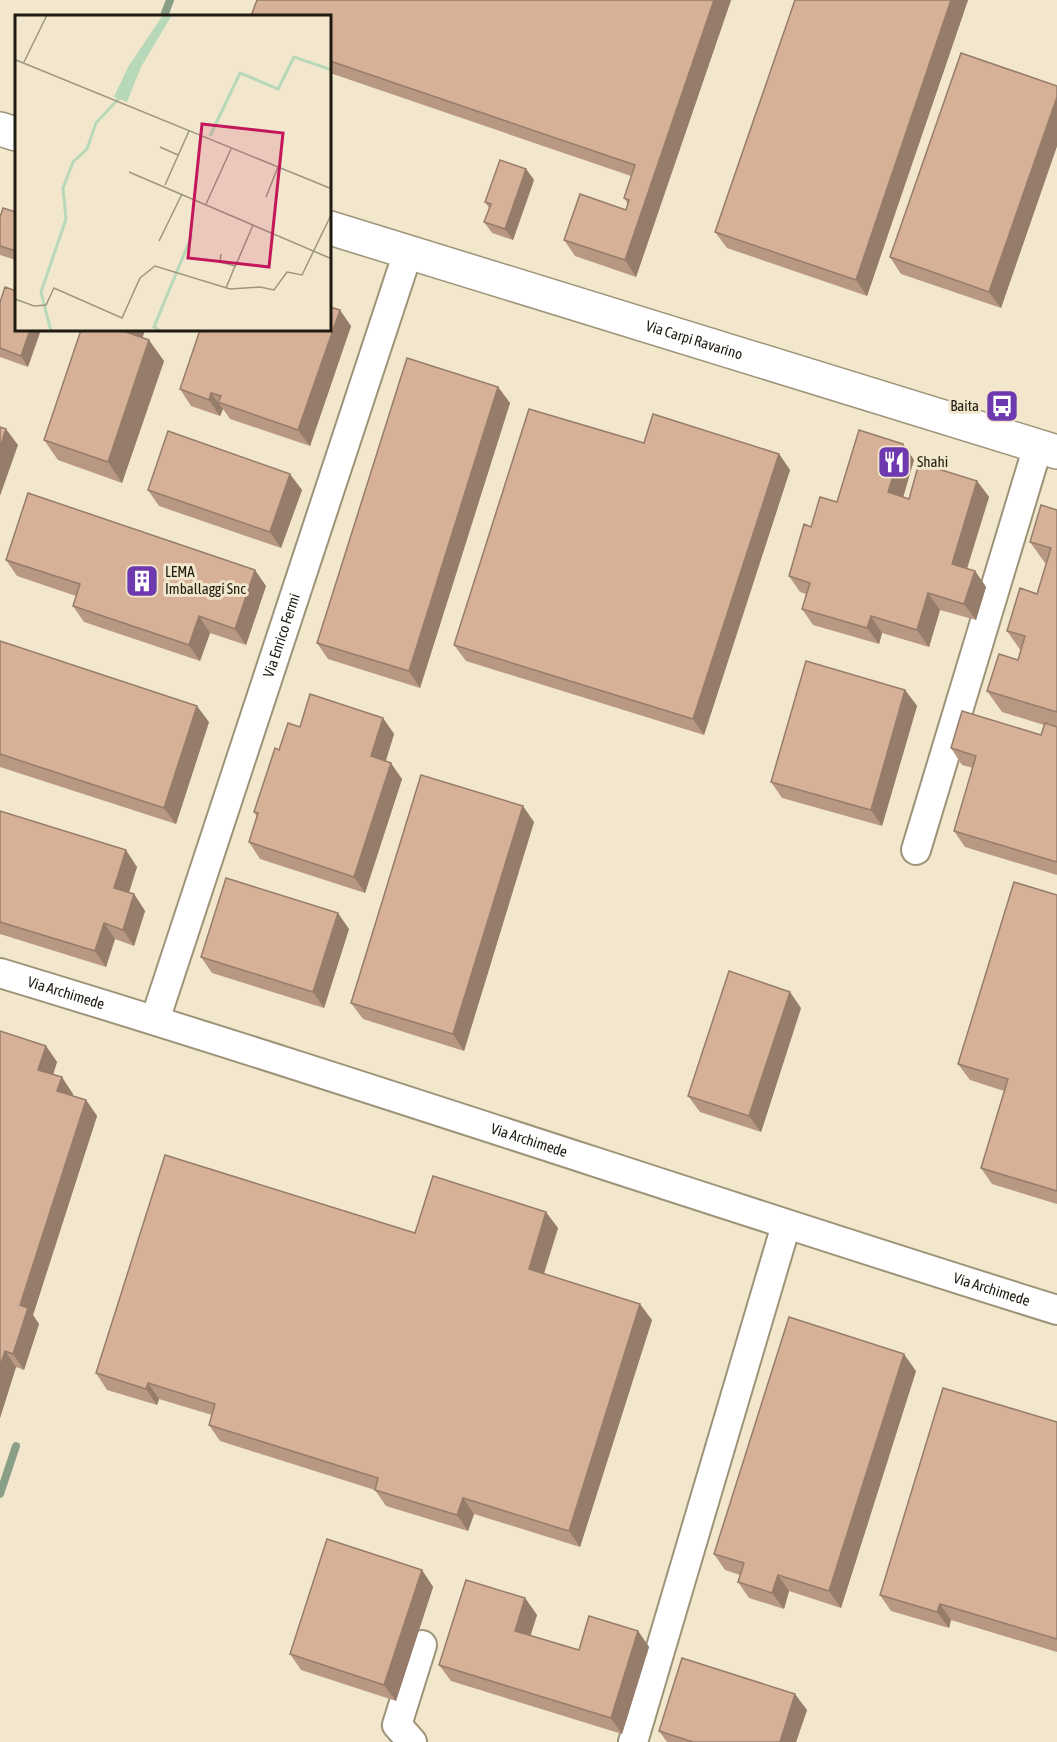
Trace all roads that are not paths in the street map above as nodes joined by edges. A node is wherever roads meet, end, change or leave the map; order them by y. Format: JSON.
{"nodes":[{"id":1,"x":0,"y":129,"type":"edge"},
{"id":2,"x":15,"y":134,"type":"edge"},
{"id":3,"x":332,"y":229,"type":"edge"},
{"id":4,"x":408,"y":252,"type":"junction"},
{"id":5,"x":1048,"y":449,"type":"edge"},
{"id":6,"x":916,"y":850,"type":"dead end"},
{"id":7,"x":0,"y":973,"type":"edge"},
{"id":8,"x":155,"y":1020,"type":"junction"},
{"id":9,"x":786,"y":1225,"type":"junction"},
{"id":10,"x":1057,"y":1310,"type":"edge"},
{"id":11,"x":422,"y":1645,"type":"dead end"},
{"id":12,"x":412,"y":1742,"type":"edge"},
{"id":13,"x":633,"y":1742,"type":"edge"}],
"edges":[{"from":1,"to":2,"type":"main road"},
{"from":3,"to":4,"type":"main road","name":"Via Carpi Ravarino"},
{"from":4,"to":5,"type":"main road","name":"Via Carpi Ravarino"},
{"from":4,"to":8,"type":"street","name":"Via Enrico Fermi"},
{"from":5,"to":6,"type":"street"},
{"from":7,"to":8,"type":"street","name":"Via Archimede"},
{"from":8,"to":9,"type":"street","name":"Via Archimede"},
{"from":9,"to":10,"type":"street","name":"Via Archimede"},
{"from":9,"to":13,"type":"street"},
{"from":11,"to":12,"type":"street"}]}
